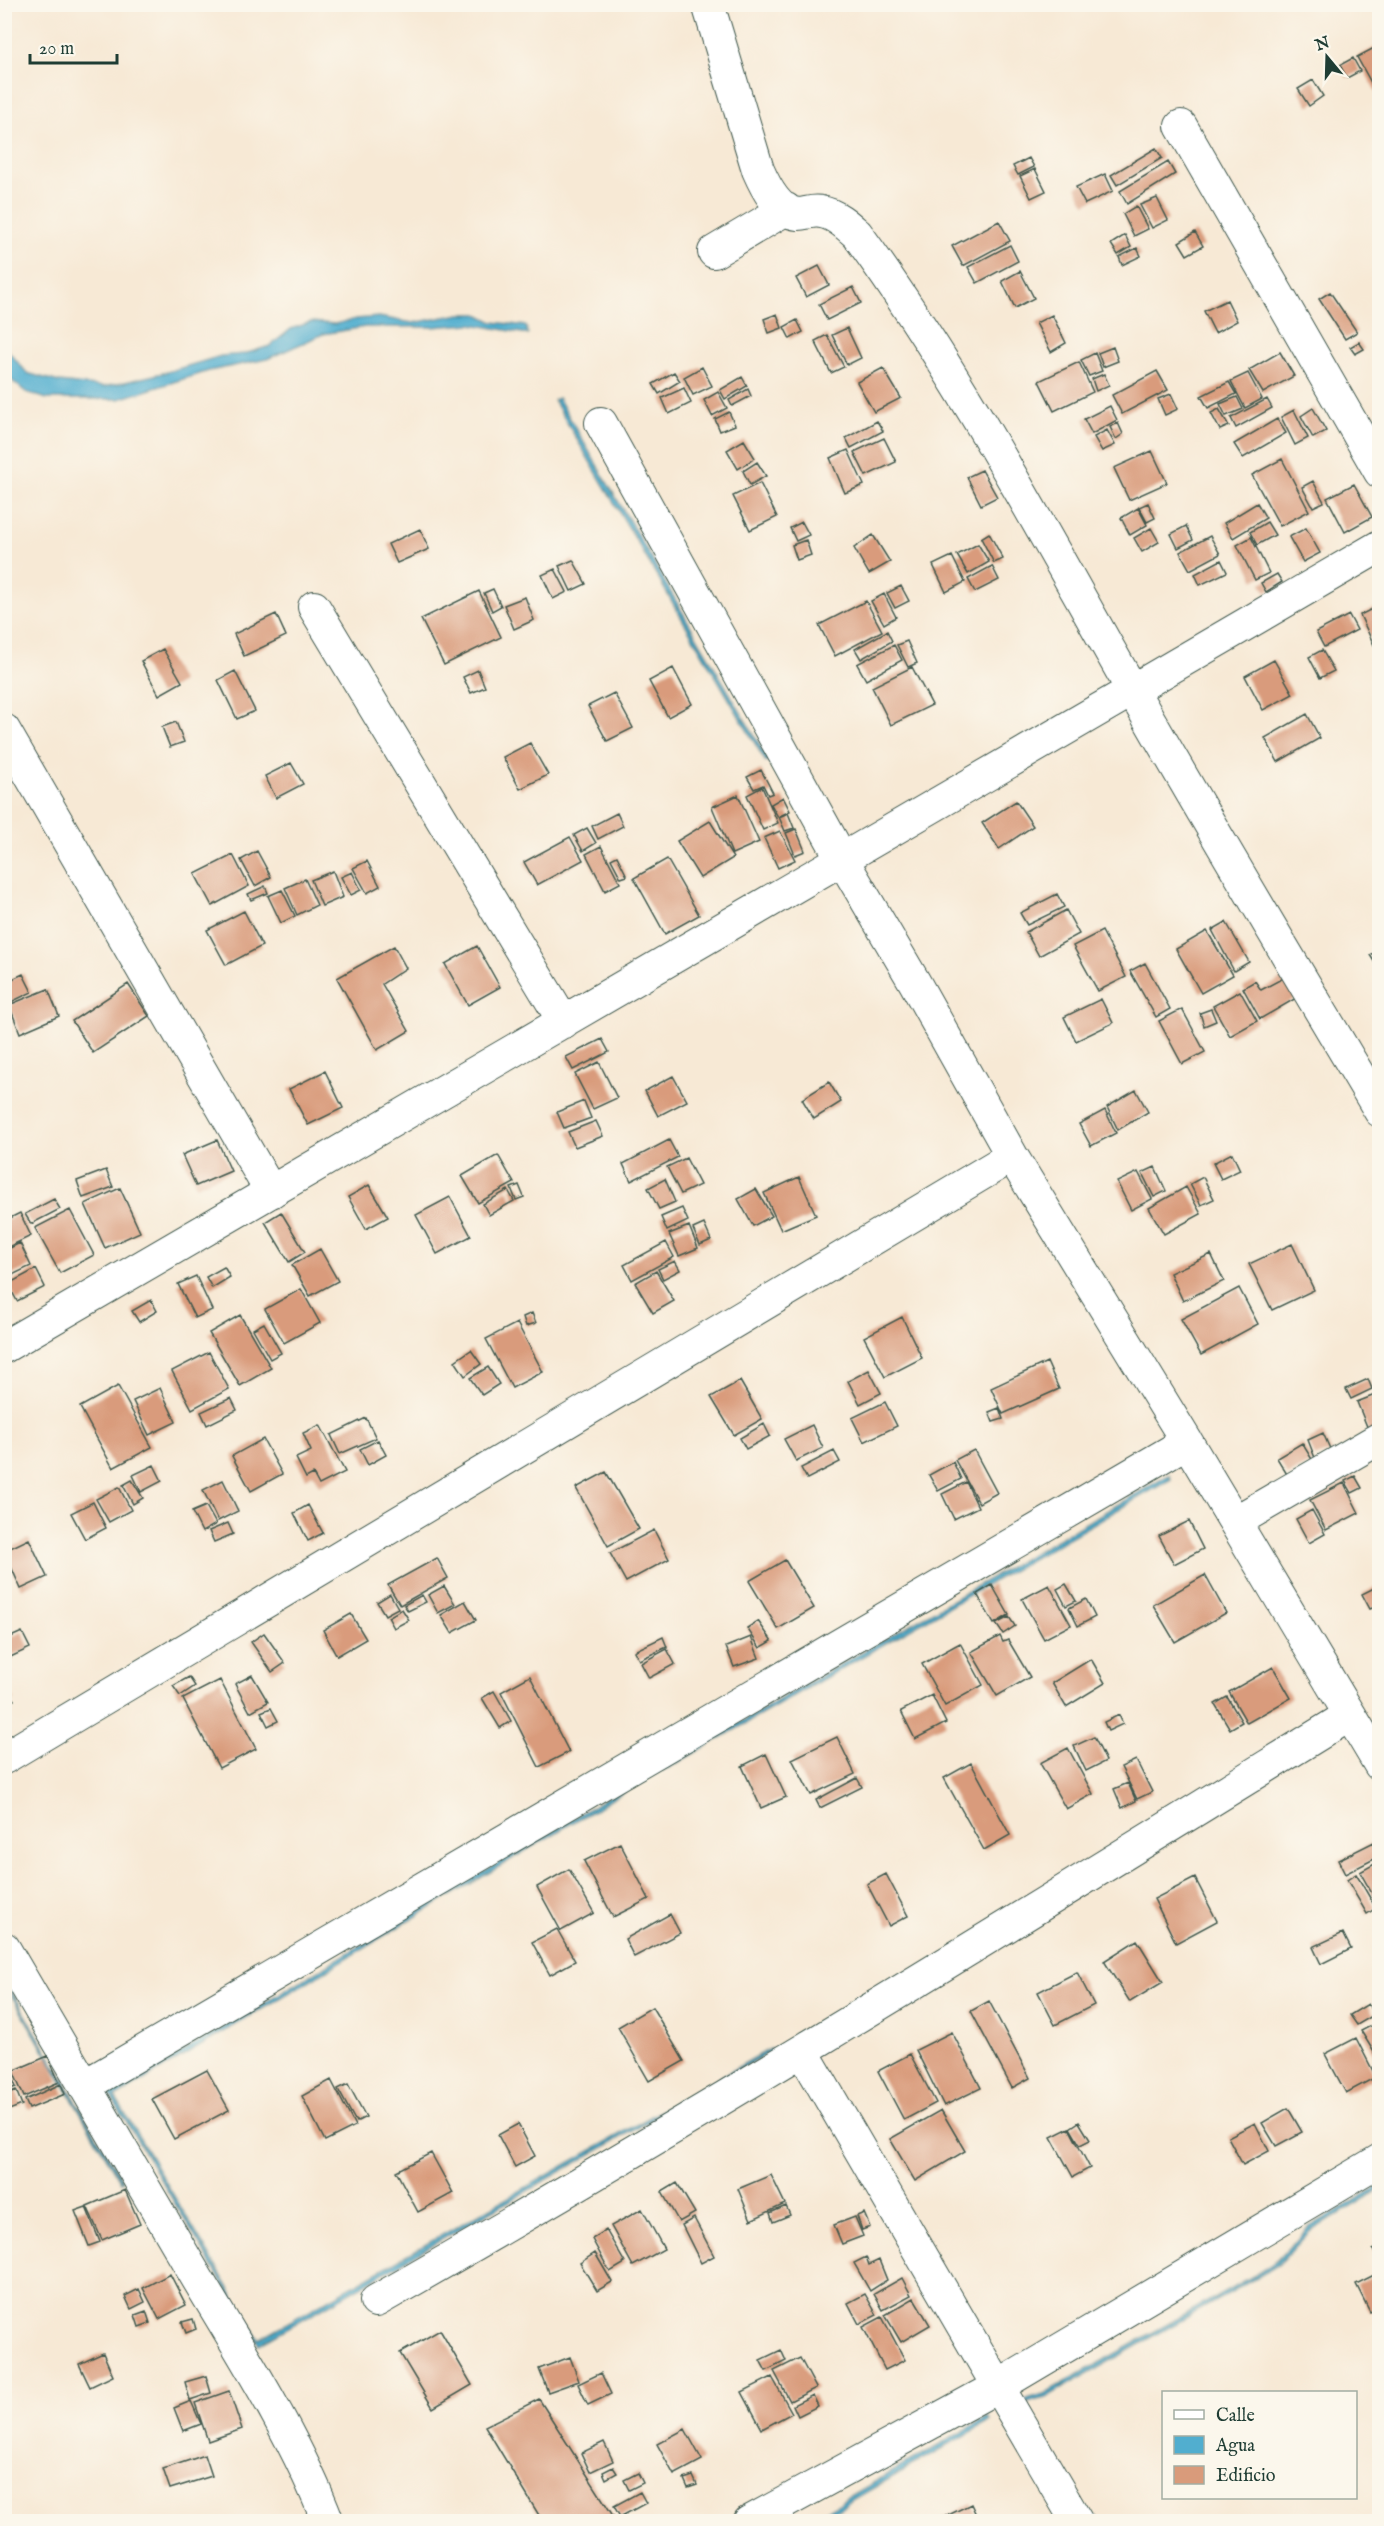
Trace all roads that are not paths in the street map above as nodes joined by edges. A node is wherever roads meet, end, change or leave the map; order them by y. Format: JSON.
{"nodes":[{"id":1,"x":708,"y":4,"type":"edge"},
{"id":2,"x":1181,"y":126,"type":"dead end"},
{"id":3,"x":786,"y":209,"type":"junction"},
{"id":4,"x":714,"y":252,"type":"dead end"},
{"id":5,"x":601,"y":423,"type":"dead end"},
{"id":6,"x":1380,"y":472,"type":"edge"},
{"id":7,"x":1380,"y":546,"type":"edge"},
{"id":8,"x":314,"y":607,"type":"dead end"},
{"id":9,"x":1132,"y":690,"type":"junction"},
{"id":10,"x":4,"y":730,"type":"edge"},
{"id":11,"x":842,"y":860,"type":"junction"},
{"id":12,"x":564,"y":1022,"type":"junction"},
{"id":13,"x":1380,"y":1111,"type":"edge"},
{"id":14,"x":1012,"y":1156,"type":"junction"},
{"id":15,"x":271,"y":1192,"type":"junction"},
{"id":16,"x":4,"y":1347,"type":"edge"},
{"id":17,"x":1380,"y":1438,"type":"edge"},
{"id":18,"x":1187,"y":1442,"type":"junction"},
{"id":19,"x":1235,"y":1522,"type":"junction"},
{"id":20,"x":1350,"y":1715,"type":"junction"},
{"id":21,"x":4,"y":1758,"type":"edge"},
{"id":22,"x":1380,"y":1765,"type":"edge"},
{"id":23,"x":4,"y":1948,"type":"edge"},
{"id":24,"x":803,"y":2052,"type":"junction"},
{"id":25,"x":84,"y":2086,"type":"junction"},
{"id":26,"x":1380,"y":2160,"type":"edge"},
{"id":27,"x":376,"y":2301,"type":"dead end"},
{"id":28,"x":997,"y":2387,"type":"junction"},
{"id":29,"x":328,"y":2522,"type":"edge"},
{"id":30,"x":749,"y":2522,"type":"edge"},
{"id":31,"x":1077,"y":2522,"type":"edge"}],
"edges":[{"from":1,"to":3,"type":"street"},
{"from":2,"to":6,"type":"street"},
{"from":3,"to":4,"type":"street"},
{"from":3,"to":9,"type":"street"},
{"from":5,"to":11,"type":"street"},
{"from":7,"to":9,"type":"street"},
{"from":8,"to":12,"type":"street"},
{"from":9,"to":11,"type":"street"},
{"from":9,"to":13,"type":"street"},
{"from":10,"to":15,"type":"street"},
{"from":11,"to":12,"type":"street"},
{"from":11,"to":14,"type":"street"},
{"from":12,"to":15,"type":"street"},
{"from":14,"to":18,"type":"street"},
{"from":14,"to":21,"type":"street"},
{"from":15,"to":16,"type":"street"},
{"from":17,"to":19,"type":"street"},
{"from":18,"to":19,"type":"street"},
{"from":18,"to":25,"type":"street"},
{"from":19,"to":20,"type":"street"},
{"from":20,"to":22,"type":"street"},
{"from":20,"to":24,"type":"street"},
{"from":23,"to":25,"type":"street"},
{"from":24,"to":27,"type":"street"},
{"from":24,"to":28,"type":"street"},
{"from":25,"to":29,"type":"street"},
{"from":26,"to":28,"type":"street"},
{"from":28,"to":30,"type":"street"},
{"from":28,"to":31,"type":"street"}]}
